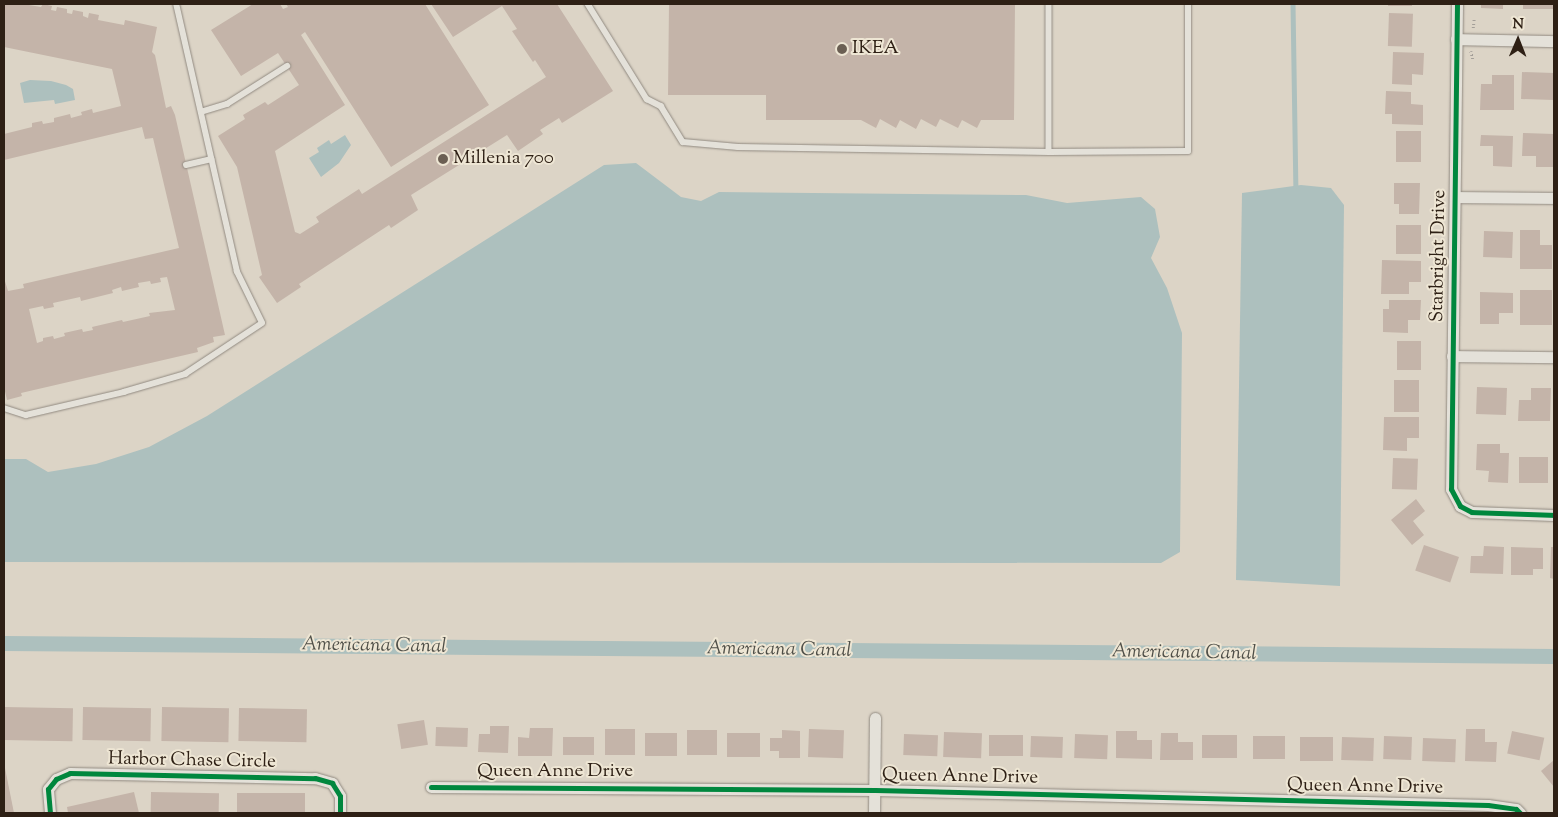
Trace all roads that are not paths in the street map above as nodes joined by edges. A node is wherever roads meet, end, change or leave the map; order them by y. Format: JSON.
{"nodes":[{"id":1,"x":176,"y":4,"type":"edge"},
{"id":2,"x":588,"y":4,"type":"edge"},
{"id":3,"x":1049,"y":4,"type":"edge"},
{"id":4,"x":1188,"y":4,"type":"edge"},
{"id":5,"x":1457,"y":4,"type":"edge"},
{"id":6,"x":1456,"y":39,"type":"junction"},
{"id":7,"x":1554,"y":40,"type":"edge"},
{"id":8,"x":287,"y":66,"type":"dead end"},
{"id":9,"x":201,"y":112,"type":"junction"},
{"id":10,"x":1049,"y":152,"type":"junction"},
{"id":11,"x":211,"y":159,"type":"junction"},
{"id":12,"x":186,"y":165,"type":"dead end"},
{"id":13,"x":1455,"y":197,"type":"junction"},
{"id":14,"x":1554,"y":198,"type":"edge"},
{"id":15,"x":1452,"y":356,"type":"junction"},
{"id":16,"x":1554,"y":357,"type":"edge"},
{"id":17,"x":4,"y":408,"type":"edge"},
{"id":18,"x":1554,"y":515,"type":"edge"},
{"id":19,"x":875,"y":718,"type":"dead end"},
{"id":20,"x":431,"y":787,"type":"dead end"},
{"id":21,"x":875,"y":790,"type":"junction"},
{"id":22,"x":50,"y":813,"type":"edge"},
{"id":23,"x":340,"y":813,"type":"edge"},
{"id":24,"x":874,"y":813,"type":"edge"},
{"id":25,"x":1520,"y":813,"type":"edge"}],
"edges":[{"from":1,"to":9,"type":"lane"},
{"from":2,"to":10,"type":"lane"},
{"from":3,"to":10,"type":"lane"},
{"from":4,"to":10,"type":"lane"},
{"from":5,"to":6,"type":"street","name":"Starbright Drive"},
{"from":6,"to":7,"type":"street"},
{"from":6,"to":13,"type":"street","name":"Starbright Drive"},
{"from":8,"to":9,"type":"lane"},
{"from":9,"to":11,"type":"lane"},
{"from":11,"to":12,"type":"lane"},
{"from":11,"to":17,"type":"lane"},
{"from":13,"to":14,"type":"street"},
{"from":13,"to":15,"type":"street","name":"Starbright Drive"},
{"from":15,"to":16,"type":"street"},
{"from":15,"to":18,"type":"street","name":"Starbright Drive"},
{"from":19,"to":21,"type":"street"},
{"from":20,"to":21,"type":"street","name":"Queen Anne Drive"},
{"from":21,"to":24,"type":"street"},
{"from":21,"to":25,"type":"street","name":"Queen Anne Drive"},
{"from":22,"to":23,"type":"street","name":"Harbor Chase Circle"}]}
